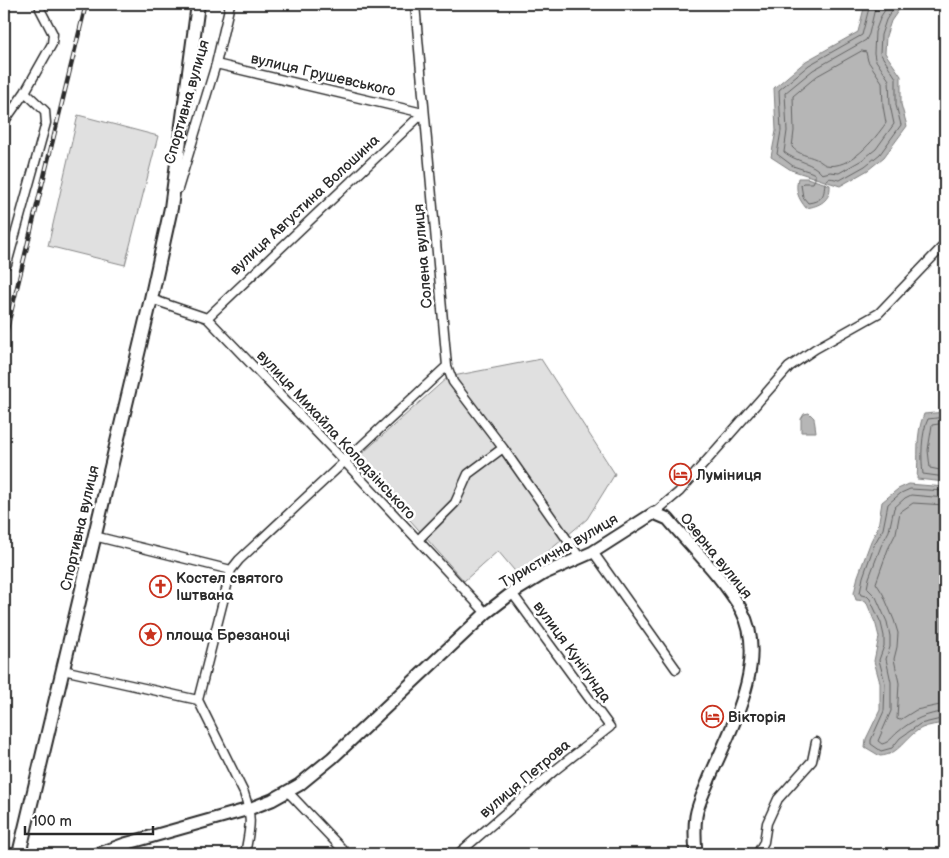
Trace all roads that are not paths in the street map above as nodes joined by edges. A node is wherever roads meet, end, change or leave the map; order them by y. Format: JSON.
{"nodes":[{"id":1,"x":40,"y":4,"type":"edge"},
{"id":2,"x":198,"y":4,"type":"edge"},
{"id":3,"x":230,"y":4,"type":"edge"},
{"id":4,"x":415,"y":4,"type":"edge"},
{"id":5,"x":216,"y":64,"type":"junction"},
{"id":6,"x":25,"y":92,"type":"junction"},
{"id":7,"x":423,"y":113,"type":"junction"},
{"id":8,"x":4,"y":122,"type":"edge"},
{"id":9,"x":171,"y":208,"type":"junction"},
{"id":10,"x":945,"y":244,"type":"edge"},
{"id":11,"x":4,"y":265,"type":"edge"},
{"id":12,"x":151,"y":298,"type":"junction"},
{"id":13,"x":206,"y":318,"type":"junction"},
{"id":14,"x":447,"y":366,"type":"junction"},
{"id":15,"x":503,"y":448,"type":"junction"},
{"id":16,"x":344,"y":462,"type":"junction"},
{"id":17,"x":654,"y":513,"type":"junction"},
{"id":18,"x":94,"y":536,"type":"junction"},
{"id":19,"x":418,"y":540,"type":"junction"},
{"id":20,"x":593,"y":552,"type":"junction"},
{"id":21,"x":580,"y":558,"type":"junction"},
{"id":22,"x":231,"y":570,"type":"junction"},
{"id":23,"x":512,"y":593,"type":"junction"},
{"id":24,"x":486,"y":613,"type":"junction"},
{"id":25,"x":676,"y":669,"type":"dead end"},
{"id":26,"x":63,"y":670,"type":"junction"},
{"id":27,"x":198,"y":700,"type":"junction"},
{"id":28,"x":610,"y":726,"type":"joint"},
{"id":29,"x":816,"y":742,"type":"dead end"},
{"id":30,"x":288,"y":792,"type":"junction"},
{"id":31,"x":249,"y":809,"type":"junction"},
{"id":32,"x":337,"y":850,"type":"edge"},
{"id":33,"x":19,"y":854,"type":"edge"},
{"id":34,"x":98,"y":854,"type":"edge"},
{"id":35,"x":245,"y":854,"type":"edge"},
{"id":36,"x":347,"y":854,"type":"edge"},
{"id":37,"x":458,"y":854,"type":"edge"},
{"id":38,"x":696,"y":854,"type":"edge"},
{"id":39,"x":757,"y":854,"type":"edge"}],
"edges":[{"from":1,"to":6,"type":"street"},
{"from":2,"to":9,"type":"main road","name":"Спортивна вулиця"},
{"from":3,"to":5,"type":"street","name":"Спортивна вулиця"},
{"from":4,"to":7,"type":"street","name":"Солена вулиця"},
{"from":5,"to":7,"type":"street","name":"вулиця Грушевського"},
{"from":5,"to":9,"type":"street","name":"Спортивна вулиця"},
{"from":6,"to":8,"type":"street"},
{"from":6,"to":11,"type":"street"},
{"from":7,"to":13,"type":"street","name":"вулиця Августина Волошина"},
{"from":7,"to":14,"type":"street","name":"Солена вулиця"},
{"from":9,"to":12,"type":"main road","name":"Спортивна вулиця"},
{"from":10,"to":17,"type":"street","name":"Туристична вулиця"},
{"from":12,"to":13,"type":"street","name":"вулиця Михайла Колодзінського"},
{"from":12,"to":18,"type":"main road","name":"Спортивна вулиця"},
{"from":13,"to":16,"type":"street","name":"вулиця Михайла Колодзінського"},
{"from":14,"to":15,"type":"street"},
{"from":14,"to":16,"type":"street"},
{"from":15,"to":19,"type":"street"},
{"from":15,"to":21,"type":"street"},
{"from":16,"to":19,"type":"street","name":"вулиця Михайла Колодзінського"},
{"from":16,"to":22,"type":"street"},
{"from":17,"to":20,"type":"street","name":"Туристична вулиця"},
{"from":17,"to":38,"type":"street","name":"Озерна вулиця"},
{"from":18,"to":22,"type":"street"},
{"from":18,"to":26,"type":"main road","name":"Спортивна вулиця"},
{"from":19,"to":24,"type":"street","name":"вулиця Михайла Колодзінського"},
{"from":20,"to":21,"type":"street","name":"Туристична вулиця"},
{"from":20,"to":25,"type":"street"},
{"from":21,"to":23,"type":"street","name":"Туристична вулиця"},
{"from":22,"to":27,"type":"street"},
{"from":23,"to":24,"type":"street","name":"Туристична вулиця"},
{"from":23,"to":28,"type":"street","name":"вулиця Кунігунда"},
{"from":24,"to":30,"type":"street","name":"Туристична вулиця"},
{"from":26,"to":27,"type":"street"},
{"from":26,"to":33,"type":"main road","name":"Спортивна вулиця"},
{"from":27,"to":31,"type":"street"},
{"from":28,"to":37,"type":"street","name":"вулиця Петрова"},
{"from":29,"to":39,"type":"street"},
{"from":30,"to":31,"type":"street","name":"Туристична вулиця"},
{"from":30,"to":32,"type":"street"},
{"from":31,"to":34,"type":"street","name":"Туристична вулиця"},
{"from":31,"to":35,"type":"street"},
{"from":32,"to":36,"type":"street"}]}
